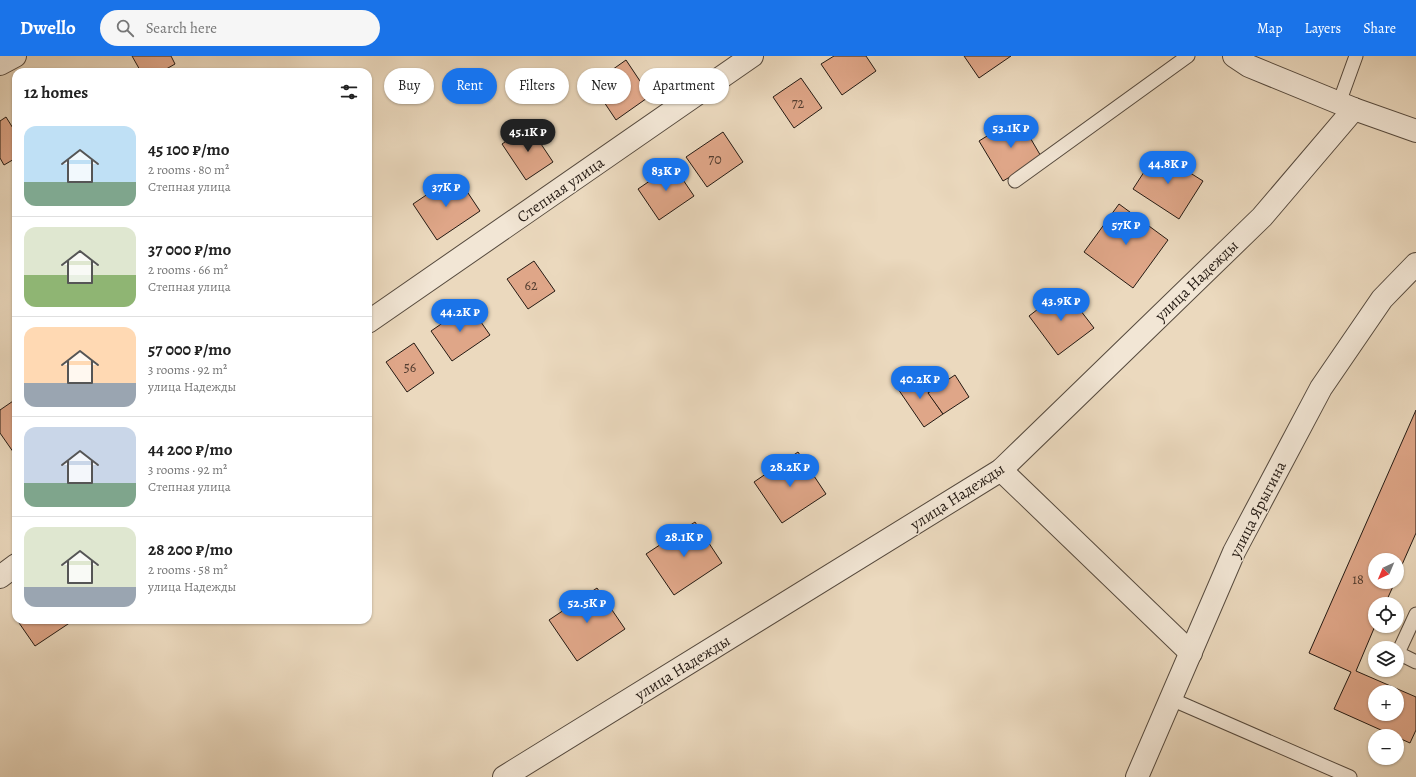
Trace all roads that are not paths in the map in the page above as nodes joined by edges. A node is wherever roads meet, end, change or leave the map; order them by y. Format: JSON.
{"nodes":[{"id":1,"x":15,"y":56,"type":"edge"},
{"id":2,"x":752,"y":56,"type":"edge"},
{"id":3,"x":1188,"y":56,"type":"edge"},
{"id":4,"x":1234,"y":56,"type":"edge"},
{"id":5,"x":1356,"y":56,"type":"edge"},
{"id":6,"x":0,"y":64,"type":"edge"},
{"id":7,"x":1346,"y":106,"type":"junction"},
{"id":8,"x":1416,"y":131,"type":"edge"},
{"id":9,"x":1015,"y":181,"type":"dead end"},
{"id":10,"x":1416,"y":264,"type":"edge"},
{"id":11,"x":372,"y":319,"type":"edge"},
{"id":12,"x":1001,"y":470,"type":"junction"},
{"id":13,"x":12,"y":568,"type":"edge"},
{"id":14,"x":0,"y":576,"type":"edge"},
{"id":15,"x":1416,"y":614,"type":"edge"},
{"id":16,"x":1191,"y":653,"type":"junction"},
{"id":17,"x":1416,"y":662,"type":"edge"},
{"id":18,"x":1172,"y":699,"type":"junction"},
{"id":19,"x":504,"y":777,"type":"edge"},
{"id":20,"x":1137,"y":777,"type":"edge"},
{"id":21,"x":1350,"y":777,"type":"edge"}],
"edges":[{"from":1,"to":6,"type":"street"},
{"from":2,"to":11,"type":"street","name":"Степная улица"},
{"from":3,"to":9,"type":"lane"},
{"from":4,"to":7,"type":"street"},
{"from":5,"to":7,"type":"lane"},
{"from":7,"to":8,"type":"street"},
{"from":7,"to":12,"type":"street","name":"улица Надежды"},
{"from":10,"to":16,"type":"street","name":"улица Ярыгина"},
{"from":12,"to":16,"type":"street"},
{"from":12,"to":19,"type":"street","name":"улица Надежды"},
{"from":13,"to":14,"type":"street"},
{"from":15,"to":17,"type":"lane"},
{"from":16,"to":18,"type":"street","name":"улица Ярыгина"},
{"from":18,"to":20,"type":"street","name":"улица Ярыгина"},
{"from":18,"to":21,"type":"lane"}]}
